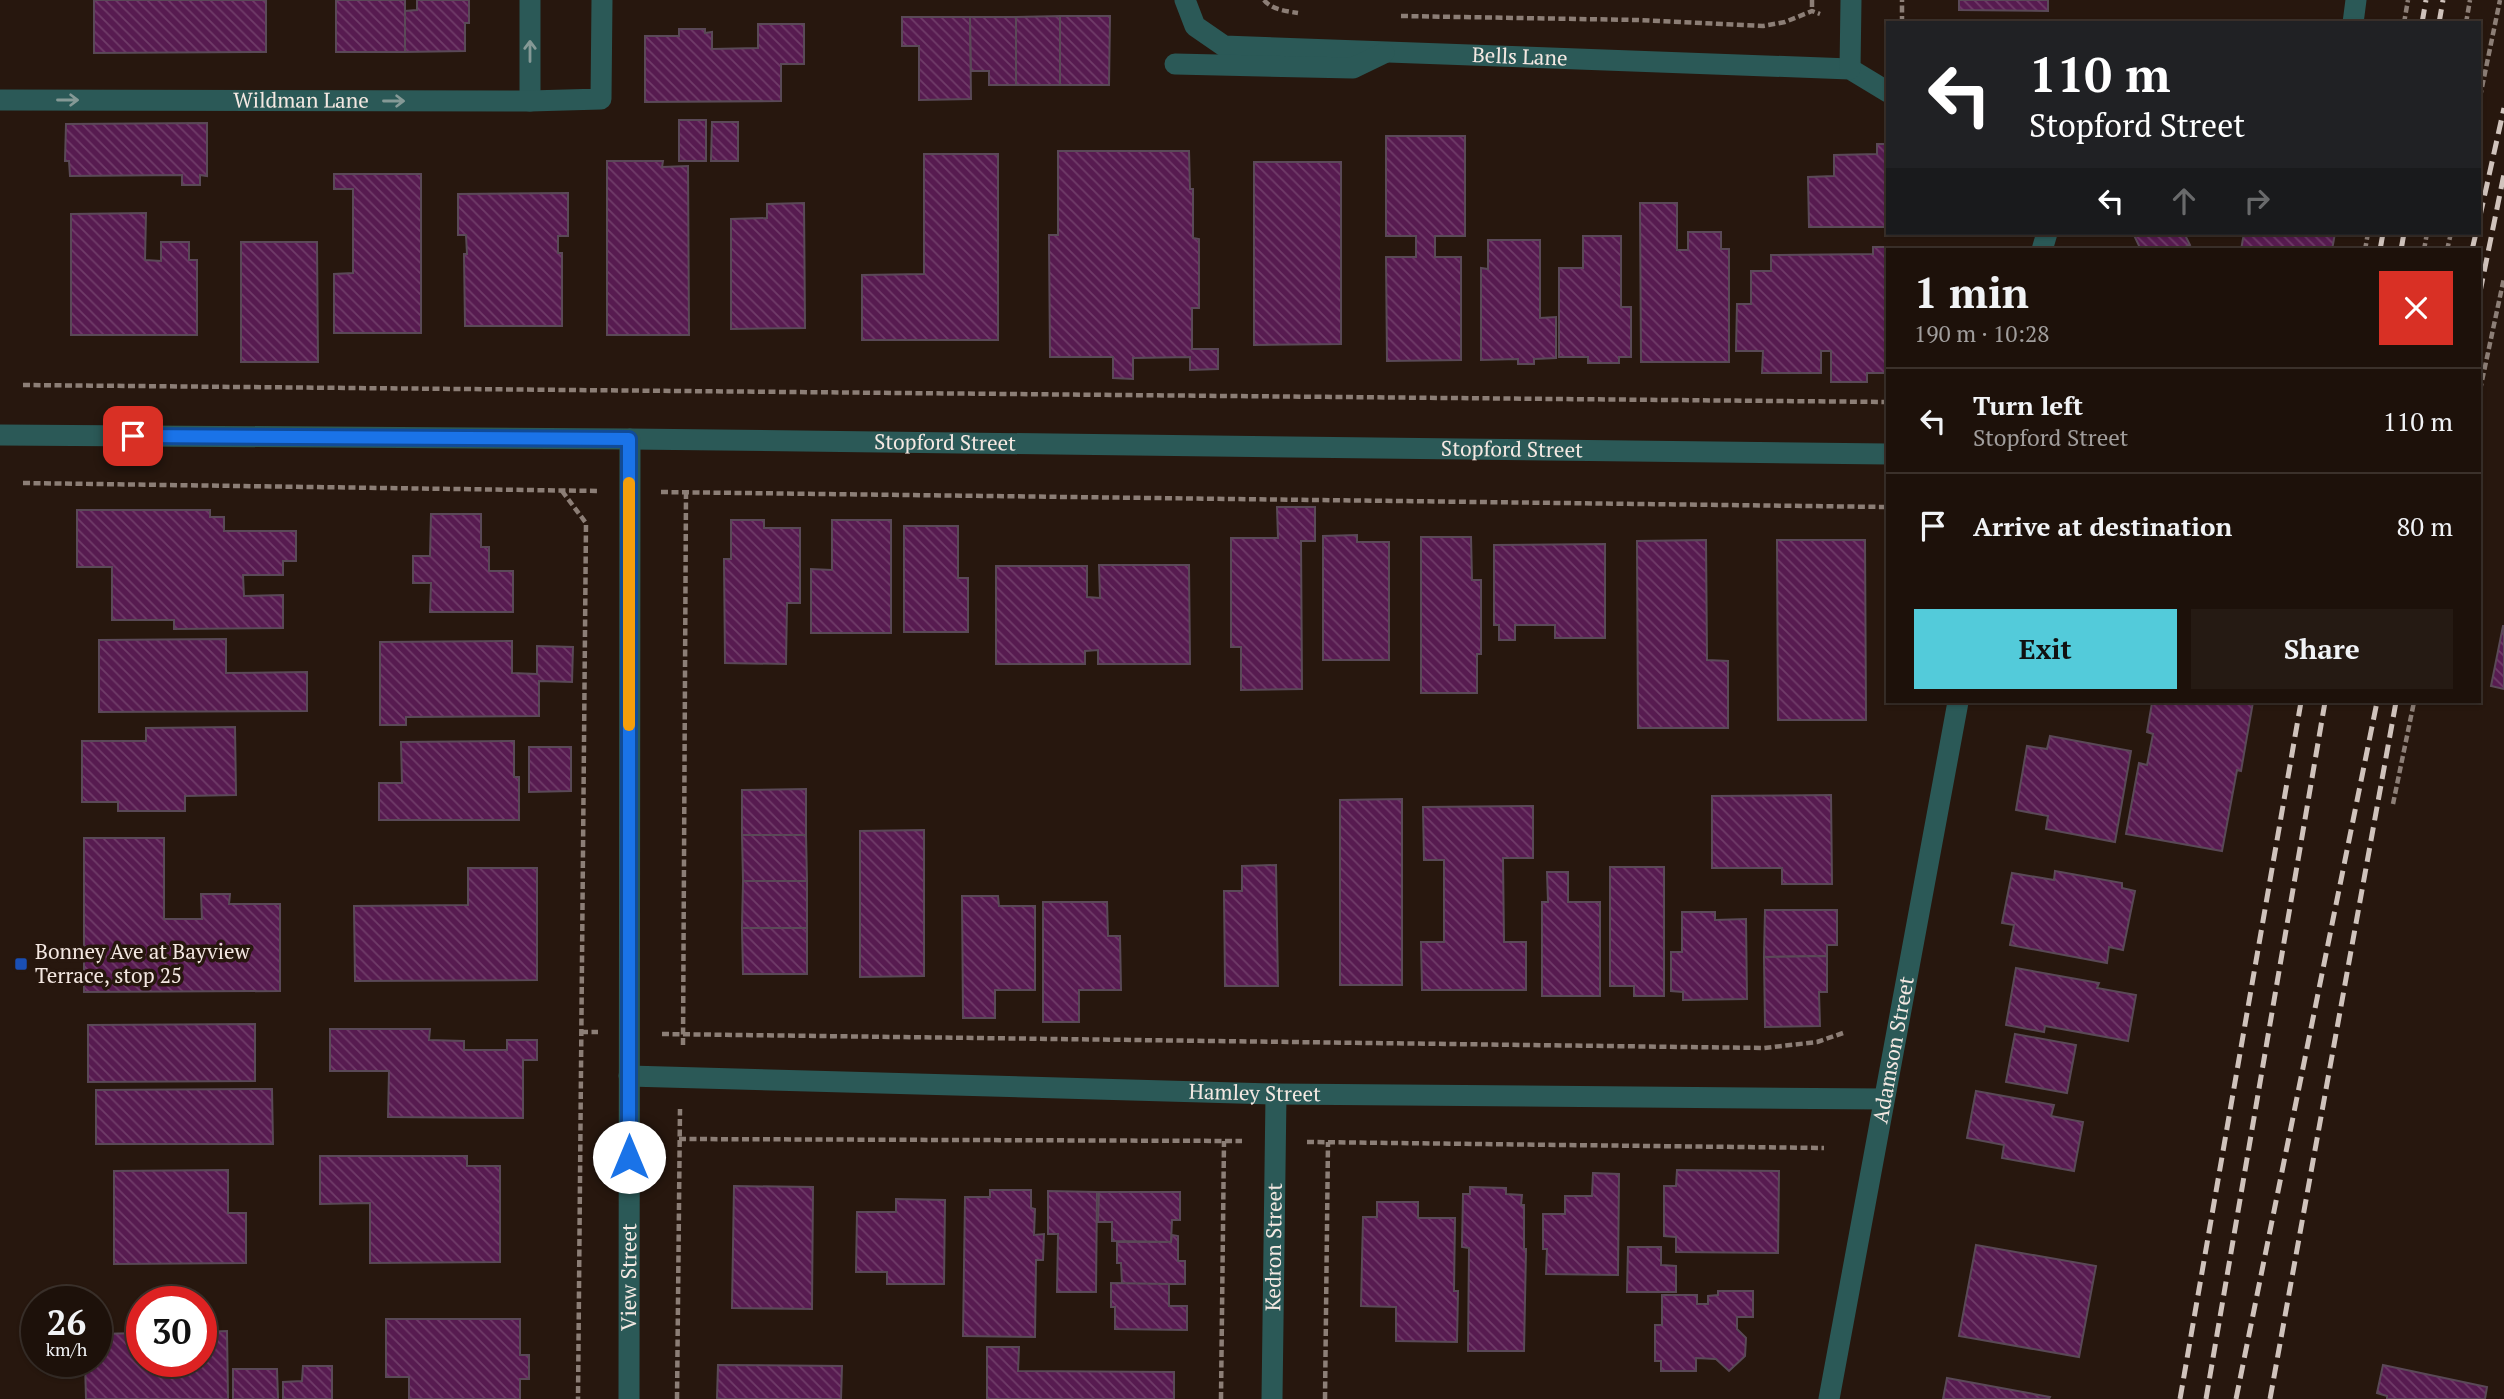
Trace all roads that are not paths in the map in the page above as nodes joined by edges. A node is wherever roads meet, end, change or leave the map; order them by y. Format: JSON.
{"nodes":[{"id":1,"x":530,"y":0,"type":"edge"},
{"id":2,"x":602,"y":0,"type":"edge"},
{"id":3,"x":1185,"y":0,"type":"edge"},
{"id":4,"x":1851,"y":0,"type":"edge"},
{"id":5,"x":2356,"y":0,"type":"edge"},
{"id":6,"x":2353,"y":21,"type":"edge"},
{"id":7,"x":1389,"y":51,"type":"junction"},
{"id":8,"x":1175,"y":64,"type":"dead end"},
{"id":9,"x":1850,"y":69,"type":"junction"},
{"id":10,"x":1886,"y":91,"type":"edge"},
{"id":11,"x":0,"y":100,"type":"edge"},
{"id":12,"x":530,"y":102,"type":"junction"},
{"id":13,"x":0,"y":435,"type":"edge"},
{"id":14,"x":629,"y":439,"type":"junction"},
{"id":15,"x":1886,"y":454,"type":"edge"},
{"id":16,"x":1958,"y":703,"type":"edge"},
{"id":17,"x":629,"y":1076,"type":"junction"},
{"id":18,"x":1276,"y":1094,"type":"junction"},
{"id":19,"x":1883,"y":1100,"type":"junction"},
{"id":20,"x":629,"y":1399,"type":"edge"},
{"id":21,"x":1272,"y":1399,"type":"edge"},
{"id":22,"x":1829,"y":1399,"type":"edge"}],
"edges":[{"from":12,"to":1,"type":"street","one_way":true},
{"from":2,"to":12,"type":"street","name":"Wildman Lane"},
{"from":3,"to":7,"type":"street","name":"Bells Lane"},
{"from":4,"to":9,"type":"street"},
{"from":5,"to":6,"type":"street"},
{"from":7,"to":8,"type":"street"},
{"from":7,"to":9,"type":"street","name":"Bells Lane"},
{"from":9,"to":10,"type":"street"},
{"from":11,"to":12,"type":"street","name":"Wildman Lane","one_way":true},
{"from":13,"to":14,"type":"street","name":"Stopford Street"},
{"from":14,"to":15,"type":"street","name":"Stopford Street"},
{"from":14,"to":17,"type":"street","name":"View Street"},
{"from":16,"to":19,"type":"street","name":"Adamson Street"},
{"from":17,"to":18,"type":"street","name":"Hamley Street"},
{"from":17,"to":20,"type":"street","name":"View Street"},
{"from":18,"to":19,"type":"street","name":"Hamley Street"},
{"from":18,"to":21,"type":"street","name":"Kedron Street"},
{"from":19,"to":22,"type":"street","name":"Adamson Street"}]}
